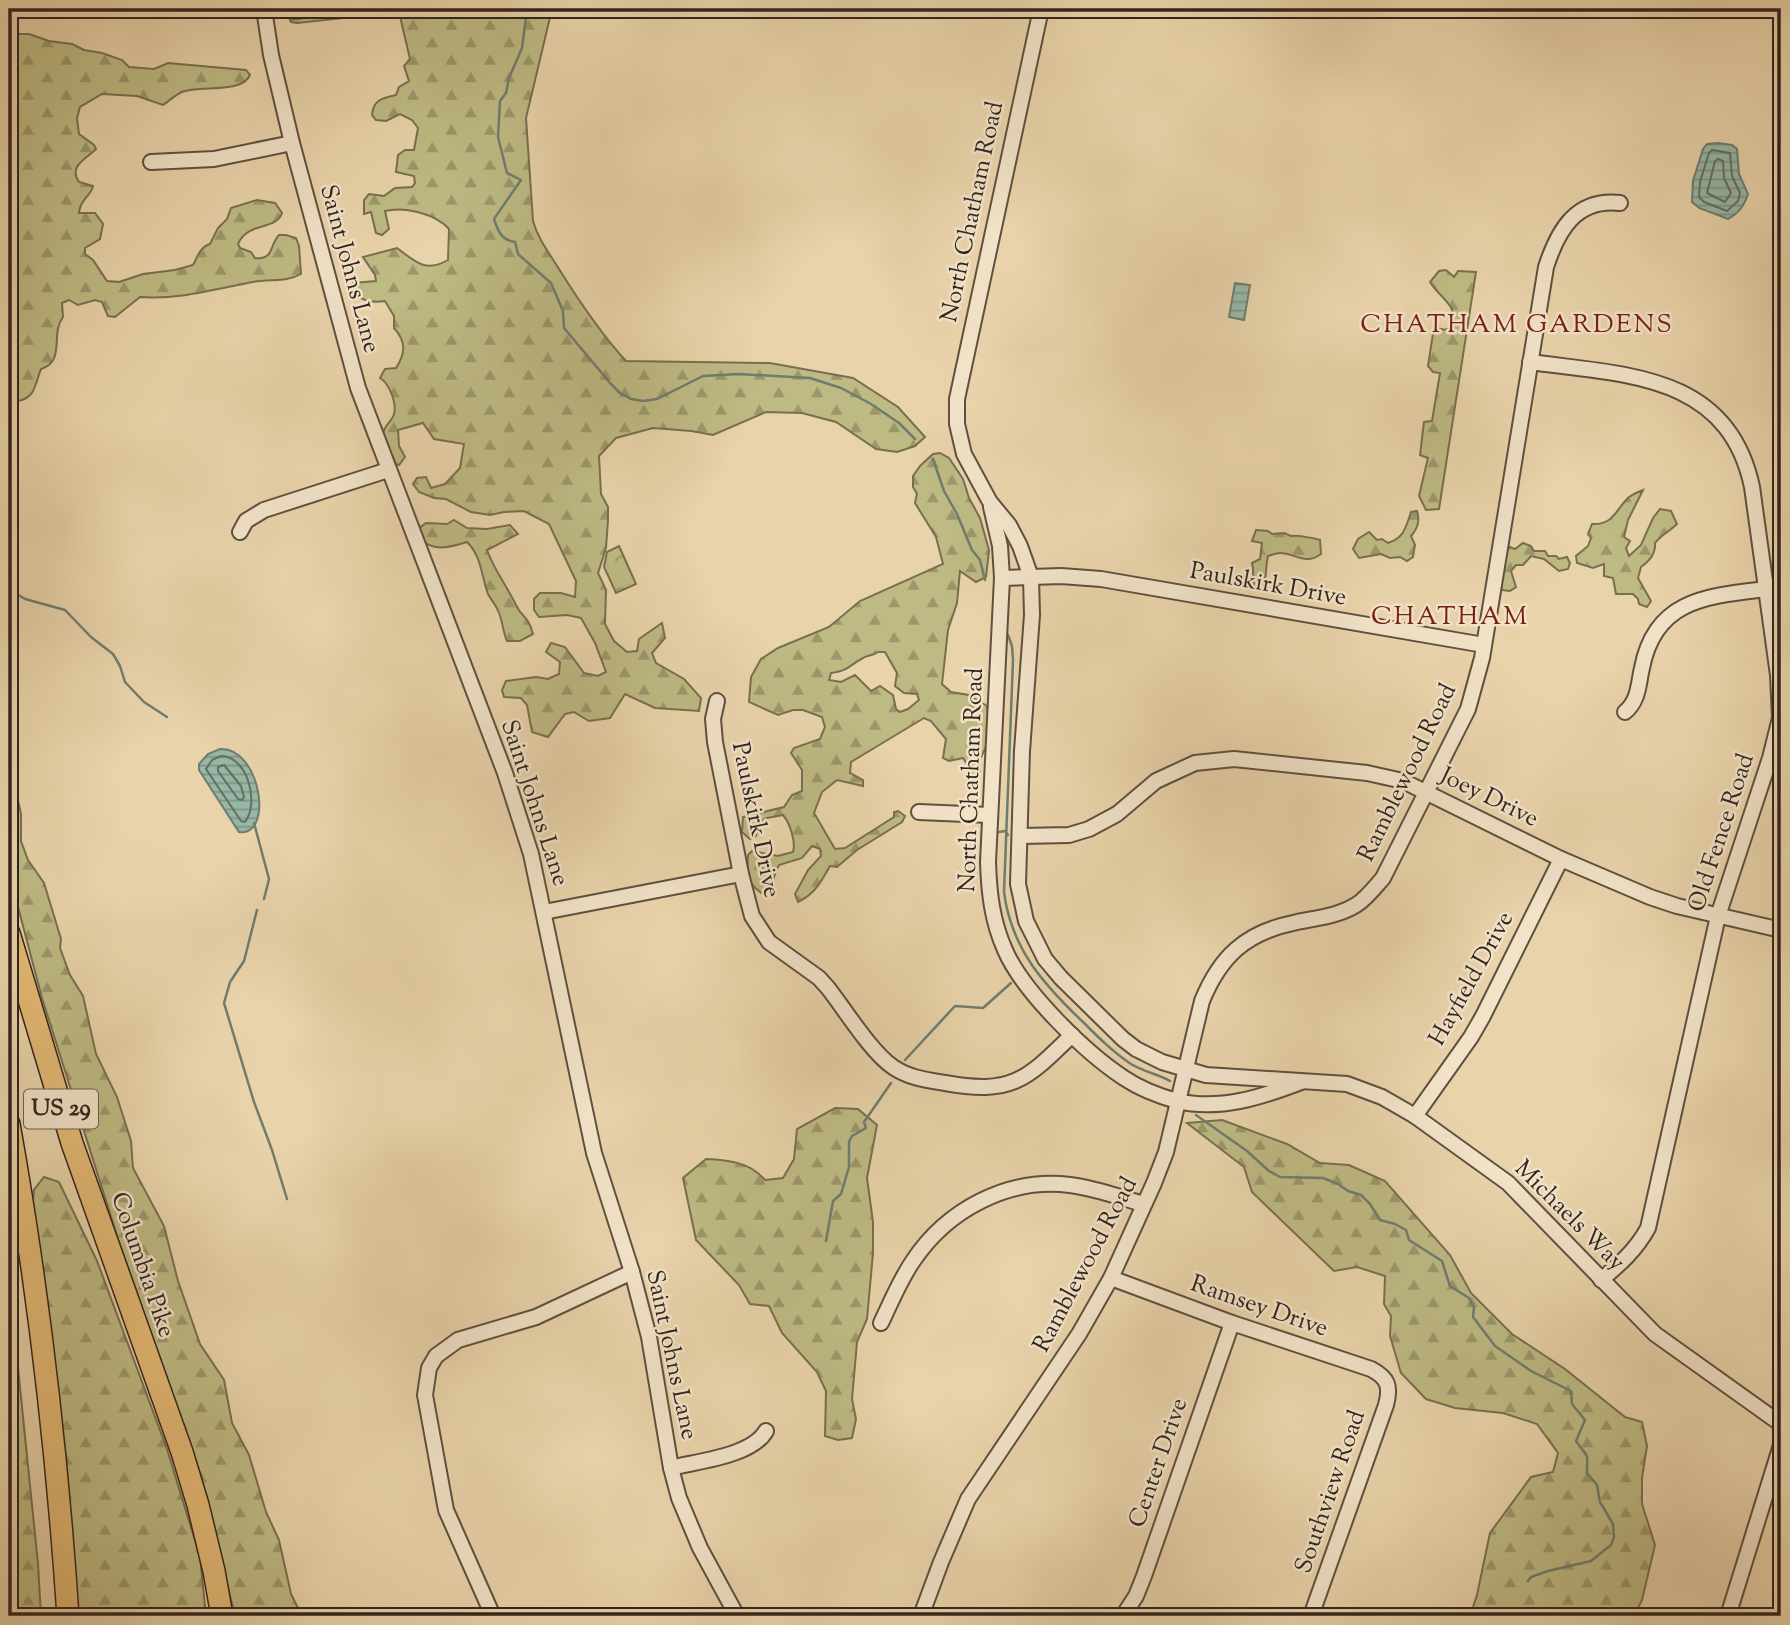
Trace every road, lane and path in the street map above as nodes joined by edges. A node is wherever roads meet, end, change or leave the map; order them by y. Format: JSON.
{"nodes":[{"id":1,"x":264,"y":9,"type":"edge"},
{"id":2,"x":1041,"y":9,"type":"edge"},
{"id":3,"x":292,"y":143,"type":"junction"},
{"id":4,"x":151,"y":162,"type":"dead end"},
{"id":5,"x":1620,"y":203,"type":"dead end"},
{"id":6,"x":1530,"y":362,"type":"junction"},
{"id":7,"x":388,"y":470,"type":"junction"},
{"id":8,"x":990,"y":502,"type":"junction"},
{"id":9,"x":240,"y":532,"type":"dead end"},
{"id":10,"x":1031,"y":577,"type":"junction"},
{"id":11,"x":1002,"y":578,"type":"junction"},
{"id":12,"x":1766,"y":589,"type":"junction"},
{"id":13,"x":1484,"y":645,"type":"junction"},
{"id":14,"x":717,"y":701,"type":"dead end"},
{"id":15,"x":1625,"y":712,"type":"dead end"},
{"id":16,"x":1425,"y":792,"type":"junction"},
{"id":17,"x":919,"y":812,"type":"dead end"},
{"id":18,"x":989,"y":815,"type":"junction"},
{"id":19,"x":1020,"y":836,"type":"junction"},
{"id":20,"x":1561,"y":859,"type":"junction"},
{"id":21,"x":741,"y":874,"type":"junction"},
{"id":22,"x":544,"y":912,"type":"junction"},
{"id":23,"x":1718,"y":916,"type":"junction"},
{"id":24,"x":1781,"y":930,"type":"edge"},
{"id":25,"x":9,"y":933,"type":"edge"},
{"id":26,"x":1072,"y":1035,"type":"junction"},
{"id":27,"x":1185,"y":1070,"type":"junction"},
{"id":28,"x":1304,"y":1081,"type":"junction"},
{"id":29,"x":1178,"y":1101,"type":"junction"},
{"id":30,"x":1415,"y":1116,"type":"junction"},
{"id":31,"x":9,"y":1124,"type":"edge"},
{"id":32,"x":1143,"y":1204,"type":"junction"},
{"id":33,"x":632,"y":1272,"type":"junction"},
{"id":34,"x":1111,"y":1278,"type":"junction"},
{"id":35,"x":1601,"y":1280,"type":"junction"},
{"id":36,"x":881,"y":1323,"type":"dead end"},
{"id":37,"x":1232,"y":1323,"type":"junction"},
{"id":38,"x":1388,"y":1383,"type":"joint"},
{"id":39,"x":1781,"y":1424,"type":"edge"},
{"id":40,"x":766,"y":1431,"type":"dead end"},
{"id":41,"x":1781,"y":1445,"type":"edge"},
{"id":42,"x":671,"y":1468,"type":"junction"},
{"id":43,"x":1127,"y":1615,"type":"edge"},
{"id":44,"x":68,"y":1616,"type":"edge"},
{"id":45,"x":224,"y":1616,"type":"edge"},
{"id":46,"x":493,"y":1616,"type":"edge"},
{"id":47,"x":737,"y":1616,"type":"edge"},
{"id":48,"x":923,"y":1616,"type":"edge"},
{"id":49,"x":1311,"y":1616,"type":"edge"},
{"id":50,"x":1728,"y":1616,"type":"edge"}],
"edges":[{"from":1,"to":3,"type":"street","name":"Saint Johns Lane"},
{"from":2,"to":8,"type":"street","name":"North Chatham Road"},
{"from":3,"to":4,"type":"street"},
{"from":3,"to":7,"type":"street","name":"Saint Johns Lane"},
{"from":5,"to":6,"type":"street","name":"Ramblewood Road"},
{"from":6,"to":12,"type":"street","name":"Old Fence Road"},
{"from":6,"to":13,"type":"street","name":"Ramblewood Road"},
{"from":7,"to":9,"type":"street"},
{"from":7,"to":22,"type":"street","name":"Saint Johns Lane"},
{"from":8,"to":10,"type":"street","name":"North Chatham Road"},
{"from":8,"to":11,"type":"street","name":"North Chatham Road"},
{"from":10,"to":11,"type":"street","name":"Paulskirk Drive"},
{"from":10,"to":13,"type":"street","name":"Paulskirk Drive"},
{"from":10,"to":19,"type":"street","name":"North Chatham Road"},
{"from":11,"to":18,"type":"street","name":"North Chatham Road"},
{"from":12,"to":15,"type":"street"},
{"from":12,"to":23,"type":"street","name":"Old Fence Road"},
{"from":13,"to":16,"type":"street","name":"Ramblewood Road"},
{"from":14,"to":21,"type":"street","name":"Paulskirk Drive"},
{"from":16,"to":19,"type":"street","name":"Joey Drive"},
{"from":16,"to":20,"type":"street","name":"Joey Drive"},
{"from":16,"to":27,"type":"street","name":"Ramblewood Road"},
{"from":17,"to":18,"type":"street"},
{"from":18,"to":26,"type":"street","name":"North Chatham Road"},
{"from":19,"to":27,"type":"street","name":"North Chatham Road"},
{"from":20,"to":23,"type":"street","name":"Joey Drive"},
{"from":20,"to":30,"type":"street","name":"Hayfield Drive"},
{"from":21,"to":22,"type":"street"},
{"from":21,"to":26,"type":"street","name":"Paulskirk Drive"},
{"from":22,"to":33,"type":"street","name":"Saint Johns Lane"},
{"from":23,"to":24,"type":"street","name":"Joey Drive"},
{"from":23,"to":35,"type":"street","name":"Old Fence Road"},
{"from":25,"to":45,"type":"highway","name":"Columbia Pike","number":"US 29"},
{"from":26,"to":29,"type":"street","name":"North Chatham Road"},
{"from":27,"to":28,"type":"street","name":"Michaels Way"},
{"from":27,"to":29,"type":"street","name":"Ramblewood Road"},
{"from":28,"to":29,"type":"street","name":"Michaels Way"},
{"from":28,"to":30,"type":"street","name":"Michaels Way"},
{"from":29,"to":32,"type":"street","name":"Ramblewood Road"},
{"from":30,"to":35,"type":"street","name":"Michaels Way"},
{"from":31,"to":44,"type":"highway","number":"US 29"},
{"from":32,"to":34,"type":"street","name":"Ramblewood Road"},
{"from":32,"to":36,"type":"street"},
{"from":33,"to":42,"type":"street","name":"Saint Johns Lane"},
{"from":33,"to":46,"type":"street"},
{"from":34,"to":37,"type":"street","name":"Ramsey Drive"},
{"from":34,"to":48,"type":"street","name":"Ramblewood Road"},
{"from":35,"to":39,"type":"street","name":"Michaels Way"},
{"from":37,"to":38,"type":"street","name":"Ramsey Drive"},
{"from":37,"to":43,"type":"street","name":"Center Drive"},
{"from":38,"to":49,"type":"street","name":"Southview Road"},
{"from":40,"to":42,"type":"street"},
{"from":41,"to":50,"type":"street"},
{"from":42,"to":47,"type":"street","name":"Saint Johns Lane"}]}
